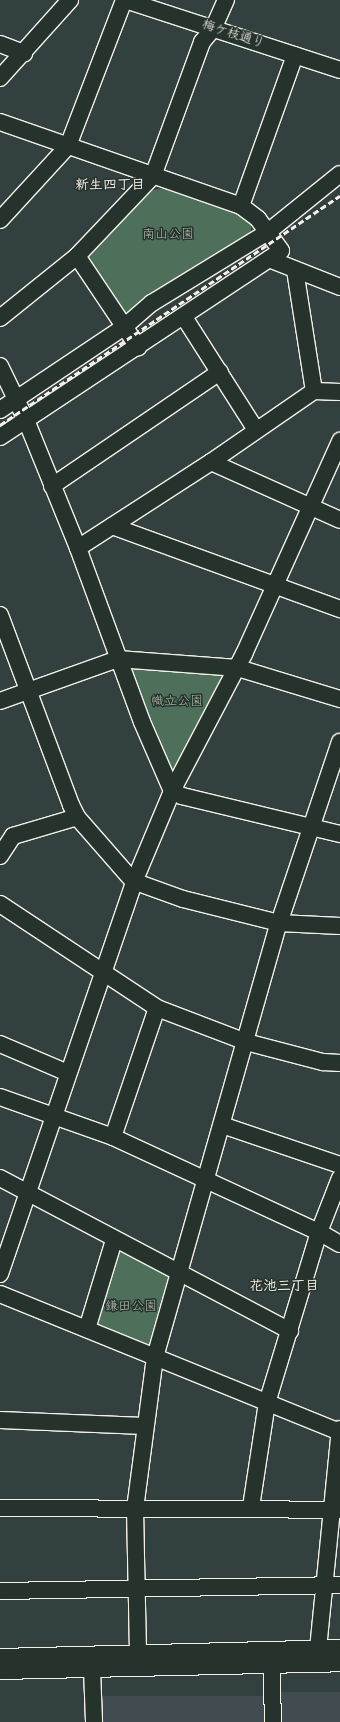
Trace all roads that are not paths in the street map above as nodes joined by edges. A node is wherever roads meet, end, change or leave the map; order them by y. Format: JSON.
{"nodes":[{"id":1,"x":70,"y":0,"type":"edge"},
{"id":2,"x":125,"y":0,"type":"edge"},
{"id":3,"x":226,"y":0,"type":"edge"},
{"id":4,"x":214,"y":29,"type":"junction"},
{"id":5,"x":0,"y":44,"type":"edge"},
{"id":6,"x":24,"y":53,"type":"junction"},
{"id":7,"x":295,"y":55,"type":"junction"},
{"id":8,"x":340,"y":70,"type":"edge"},
{"id":9,"x":0,"y":78,"type":"edge"},
{"id":10,"x":0,"y":122,"type":"edge"},
{"id":11,"x":68,"y":146,"type":"junction"},
{"id":12,"x":340,"y":174,"type":"edge"},
{"id":13,"x":153,"y":176,"type":"junction"},
{"id":14,"x":242,"y":206,"type":"junction"},
{"id":15,"x":0,"y":220,"type":"edge"},
{"id":16,"x":268,"y":232,"type":"junction"},
{"id":17,"x":77,"y":256,"type":"junction"},
{"id":18,"x":269,"y":259,"type":"junction"},
{"id":19,"x":294,"y":270,"type":"junction"},
{"id":20,"x":340,"y":287,"type":"edge"},
{"id":21,"x":184,"y":317,"type":"junction"},
{"id":22,"x":0,"y":318,"type":"edge"},
{"id":23,"x":124,"y":327,"type":"junction"},
{"id":24,"x":138,"y":347,"type":"junction"},
{"id":25,"x":0,"y":366,"type":"edge"},
{"id":26,"x":220,"y":372,"type":"junction"},
{"id":27,"x":314,"y":391,"type":"junction"},
{"id":28,"x":340,"y":392,"type":"edge"},
{"id":29,"x":15,"y":400,"type":"junction"},
{"id":30,"x":0,"y":410,"type":"edge"},
{"id":31,"x":26,"y":420,"type":"junction"},
{"id":32,"x":256,"y":430,"type":"junction"},
{"id":33,"x":0,"y":437,"type":"edge"},
{"id":34,"x":340,"y":441,"type":"edge"},
{"id":35,"x":211,"y":462,"type":"junction"},
{"id":36,"x":52,"y":486,"type":"junction"},
{"id":37,"x":310,"y":508,"type":"junction"},
{"id":38,"x":340,"y":520,"type":"edge"},
{"id":39,"x":112,"y":526,"type":"junction"},
{"id":40,"x":78,"y":548,"type":"junction"},
{"id":41,"x":275,"y":584,"type":"junction"},
{"id":42,"x":340,"y":609,"type":"edge"},
{"id":43,"x":0,"y":615,"type":"edge"},
{"id":44,"x":118,"y":659,"type":"junction"},
{"id":45,"x":238,"y":668,"type":"junction"},
{"id":46,"x":30,"y":691,"type":"junction"},
{"id":47,"x":340,"y":699,"type":"edge"},
{"id":48,"x":0,"y":700,"type":"edge"},
{"id":49,"x":340,"y":742,"type":"edge"},
{"id":50,"x":172,"y":791,"type":"junction"},
{"id":51,"x":77,"y":817,"type":"junction"},
{"id":52,"x":310,"y":827,"type":"junction"},
{"id":53,"x":340,"y":834,"type":"edge"},
{"id":54,"x":0,"y":856,"type":"edge"},
{"id":55,"x":134,"y":882,"type":"junction"},
{"id":56,"x":0,"y":904,"type":"edge"},
{"id":57,"x":279,"y":922,"type":"junction"},
{"id":58,"x":340,"y":926,"type":"edge"},
{"id":59,"x":102,"y":973,"type":"junction"},
{"id":60,"x":157,"y":1008,"type":"junction"},
{"id":61,"x":246,"y":1042,"type":"junction"},
{"id":62,"x":0,"y":1044,"type":"edge"},
{"id":63,"x":340,"y":1063,"type":"edge"},
{"id":64,"x":68,"y":1073,"type":"junction"},
{"id":65,"x":0,"y":1097,"type":"edge"},
{"id":66,"x":54,"y":1117,"type":"junction"},
{"id":67,"x":222,"y":1125,"type":"junction"},
{"id":68,"x":113,"y":1137,"type":"junction"},
{"id":69,"x":340,"y":1164,"type":"edge"},
{"id":70,"x":0,"y":1178,"type":"edge"},
{"id":71,"x":340,"y":1178,"type":"edge"},
{"id":72,"x":206,"y":1179,"type":"junction"},
{"id":73,"x":28,"y":1193,"type":"junction"},
{"id":74,"x":319,"y":1232,"type":"junction"},
{"id":75,"x":6,"y":1239,"type":"edge"},
{"id":76,"x":114,"y":1240,"type":"junction"},
{"id":77,"x":340,"y":1244,"type":"edge"},
{"id":78,"x":179,"y":1272,"type":"junction"},
{"id":79,"x":0,"y":1274,"type":"edge"},
{"id":80,"x":0,"y":1294,"type":"edge"},
{"id":81,"x":87,"y":1329,"type":"junction"},
{"id":82,"x":290,"y":1331,"type":"junction"},
{"id":83,"x":155,"y":1357,"type":"junction"},
{"id":84,"x":267,"y":1403,"type":"junction"},
{"id":85,"x":0,"y":1420,"type":"edge"},
{"id":86,"x":144,"y":1426,"type":"junction"},
{"id":87,"x":340,"y":1431,"type":"edge"},
{"id":88,"x":251,"y":1507,"type":"junction"},
{"id":89,"x":0,"y":1508,"type":"edge"},
{"id":90,"x":336,"y":1509,"type":"edge"},
{"id":91,"x":135,"y":1510,"type":"junction"},
{"id":92,"x":333,"y":1585,"type":"edge"},
{"id":93,"x":137,"y":1590,"type":"junction"},
{"id":94,"x":0,"y":1591,"type":"edge"},
{"id":95,"x":340,"y":1648,"type":"edge"},
{"id":96,"x":318,"y":1649,"type":"junction"},
{"id":97,"x":138,"y":1652,"type":"junction"},
{"id":98,"x":0,"y":1657,"type":"edge"},
{"id":99,"x":271,"y":1658,"type":"junction"},
{"id":100,"x":340,"y":1663,"type":"edge"},
{"id":101,"x":92,"y":1669,"type":"junction"},
{"id":102,"x":0,"y":1671,"type":"edge"},
{"id":103,"x":94,"y":1722,"type":"edge"},
{"id":104,"x":273,"y":1722,"type":"edge"}],
"edges":[{"from":1,"to":6,"type":"street"},
{"from":2,"to":4,"type":"street","name":"梅ケ枝通り"},
{"from":2,"to":11,"type":"street"},
{"from":3,"to":4,"type":"street"},
{"from":4,"to":7,"type":"street","name":"梅ケ枝通り"},
{"from":4,"to":13,"type":"street"},
{"from":5,"to":6,"type":"street"},
{"from":6,"to":9,"type":"street"},
{"from":7,"to":8,"type":"street","name":"梅ケ枝通り"},
{"from":7,"to":14,"type":"street"},
{"from":10,"to":11,"type":"street"},
{"from":11,"to":13,"type":"street"},
{"from":11,"to":15,"type":"street"},
{"from":12,"to":16,"type":"street"},
{"from":13,"to":14,"type":"street"},
{"from":13,"to":17,"type":"street"},
{"from":14,"to":16,"type":"street"},
{"from":16,"to":18,"type":"street"},
{"from":16,"to":23,"type":"street"},
{"from":17,"to":22,"type":"street"},
{"from":17,"to":23,"type":"street"},
{"from":18,"to":19,"type":"street"},
{"from":18,"to":21,"type":"street"},
{"from":19,"to":20,"type":"street"},
{"from":19,"to":27,"type":"street"},
{"from":21,"to":24,"type":"street"},
{"from":21,"to":26,"type":"street"},
{"from":23,"to":24,"type":"street"},
{"from":23,"to":29,"type":"street"},
{"from":24,"to":31,"type":"street"},
{"from":25,"to":29,"type":"street"},
{"from":26,"to":32,"type":"street"},
{"from":26,"to":36,"type":"street"},
{"from":27,"to":28,"type":"street"},
{"from":27,"to":32,"type":"street"},
{"from":29,"to":30,"type":"street"},
{"from":29,"to":31,"type":"street"},
{"from":31,"to":33,"type":"street"},
{"from":31,"to":36,"type":"street"},
{"from":32,"to":35,"type":"street"},
{"from":34,"to":37,"type":"street"},
{"from":35,"to":37,"type":"street"},
{"from":35,"to":39,"type":"street"},
{"from":36,"to":40,"type":"street"},
{"from":37,"to":38,"type":"street"},
{"from":37,"to":41,"type":"street"},
{"from":39,"to":40,"type":"street"},
{"from":39,"to":41,"type":"street"},
{"from":40,"to":44,"type":"street"},
{"from":41,"to":42,"type":"street"},
{"from":41,"to":45,"type":"street"},
{"from":43,"to":46,"type":"street"},
{"from":44,"to":45,"type":"street"},
{"from":44,"to":46,"type":"street"},
{"from":44,"to":50,"type":"street"},
{"from":45,"to":47,"type":"street"},
{"from":45,"to":50,"type":"street"},
{"from":46,"to":48,"type":"street"},
{"from":46,"to":51,"type":"street"},
{"from":49,"to":52,"type":"street"},
{"from":50,"to":52,"type":"street"},
{"from":50,"to":55,"type":"street"},
{"from":51,"to":54,"type":"street"},
{"from":51,"to":55,"type":"street"},
{"from":52,"to":53,"type":"street"},
{"from":52,"to":57,"type":"street"},
{"from":55,"to":57,"type":"street"},
{"from":55,"to":59,"type":"street"},
{"from":56,"to":59,"type":"street"},
{"from":57,"to":58,"type":"street"},
{"from":57,"to":61,"type":"street"},
{"from":59,"to":60,"type":"street"},
{"from":59,"to":64,"type":"street"},
{"from":60,"to":61,"type":"street"},
{"from":60,"to":68,"type":"street"},
{"from":61,"to":63,"type":"street"},
{"from":61,"to":67,"type":"street"},
{"from":62,"to":64,"type":"street"},
{"from":64,"to":66,"type":"street"},
{"from":65,"to":66,"type":"street"},
{"from":66,"to":68,"type":"street"},
{"from":66,"to":73,"type":"street"},
{"from":67,"to":69,"type":"street"},
{"from":67,"to":72,"type":"street"},
{"from":68,"to":72,"type":"street"},
{"from":70,"to":73,"type":"street"},
{"from":71,"to":74,"type":"street"},
{"from":72,"to":74,"type":"street"},
{"from":72,"to":78,"type":"street"},
{"from":73,"to":75,"type":"street"},
{"from":73,"to":76,"type":"street"},
{"from":74,"to":77,"type":"street"},
{"from":74,"to":82,"type":"street"},
{"from":75,"to":79,"type":"street"},
{"from":76,"to":78,"type":"street"},
{"from":76,"to":81,"type":"street"},
{"from":78,"to":82,"type":"street"},
{"from":78,"to":83,"type":"street"},
{"from":80,"to":81,"type":"street"},
{"from":81,"to":83,"type":"street"},
{"from":82,"to":84,"type":"street"},
{"from":83,"to":84,"type":"street"},
{"from":83,"to":86,"type":"street"},
{"from":84,"to":87,"type":"street"},
{"from":84,"to":88,"type":"street"},
{"from":85,"to":86,"type":"street"},
{"from":86,"to":91,"type":"street"},
{"from":87,"to":90,"type":"street"},
{"from":88,"to":90,"type":"street"},
{"from":88,"to":91,"type":"street"},
{"from":89,"to":91,"type":"street"},
{"from":90,"to":92,"type":"street"},
{"from":91,"to":93,"type":"street"},
{"from":92,"to":93,"type":"street"},
{"from":92,"to":96,"type":"street"},
{"from":93,"to":94,"type":"street"},
{"from":93,"to":97,"type":"street"},
{"from":95,"to":96,"type":"street"},
{"from":96,"to":99,"type":"street"},
{"from":97,"to":98,"type":"street"},
{"from":97,"to":99,"type":"street"},
{"from":99,"to":100,"type":"street"},
{"from":99,"to":101,"type":"street"},
{"from":99,"to":104,"type":"street"},
{"from":101,"to":102,"type":"street"},
{"from":101,"to":103,"type":"street"}]}
